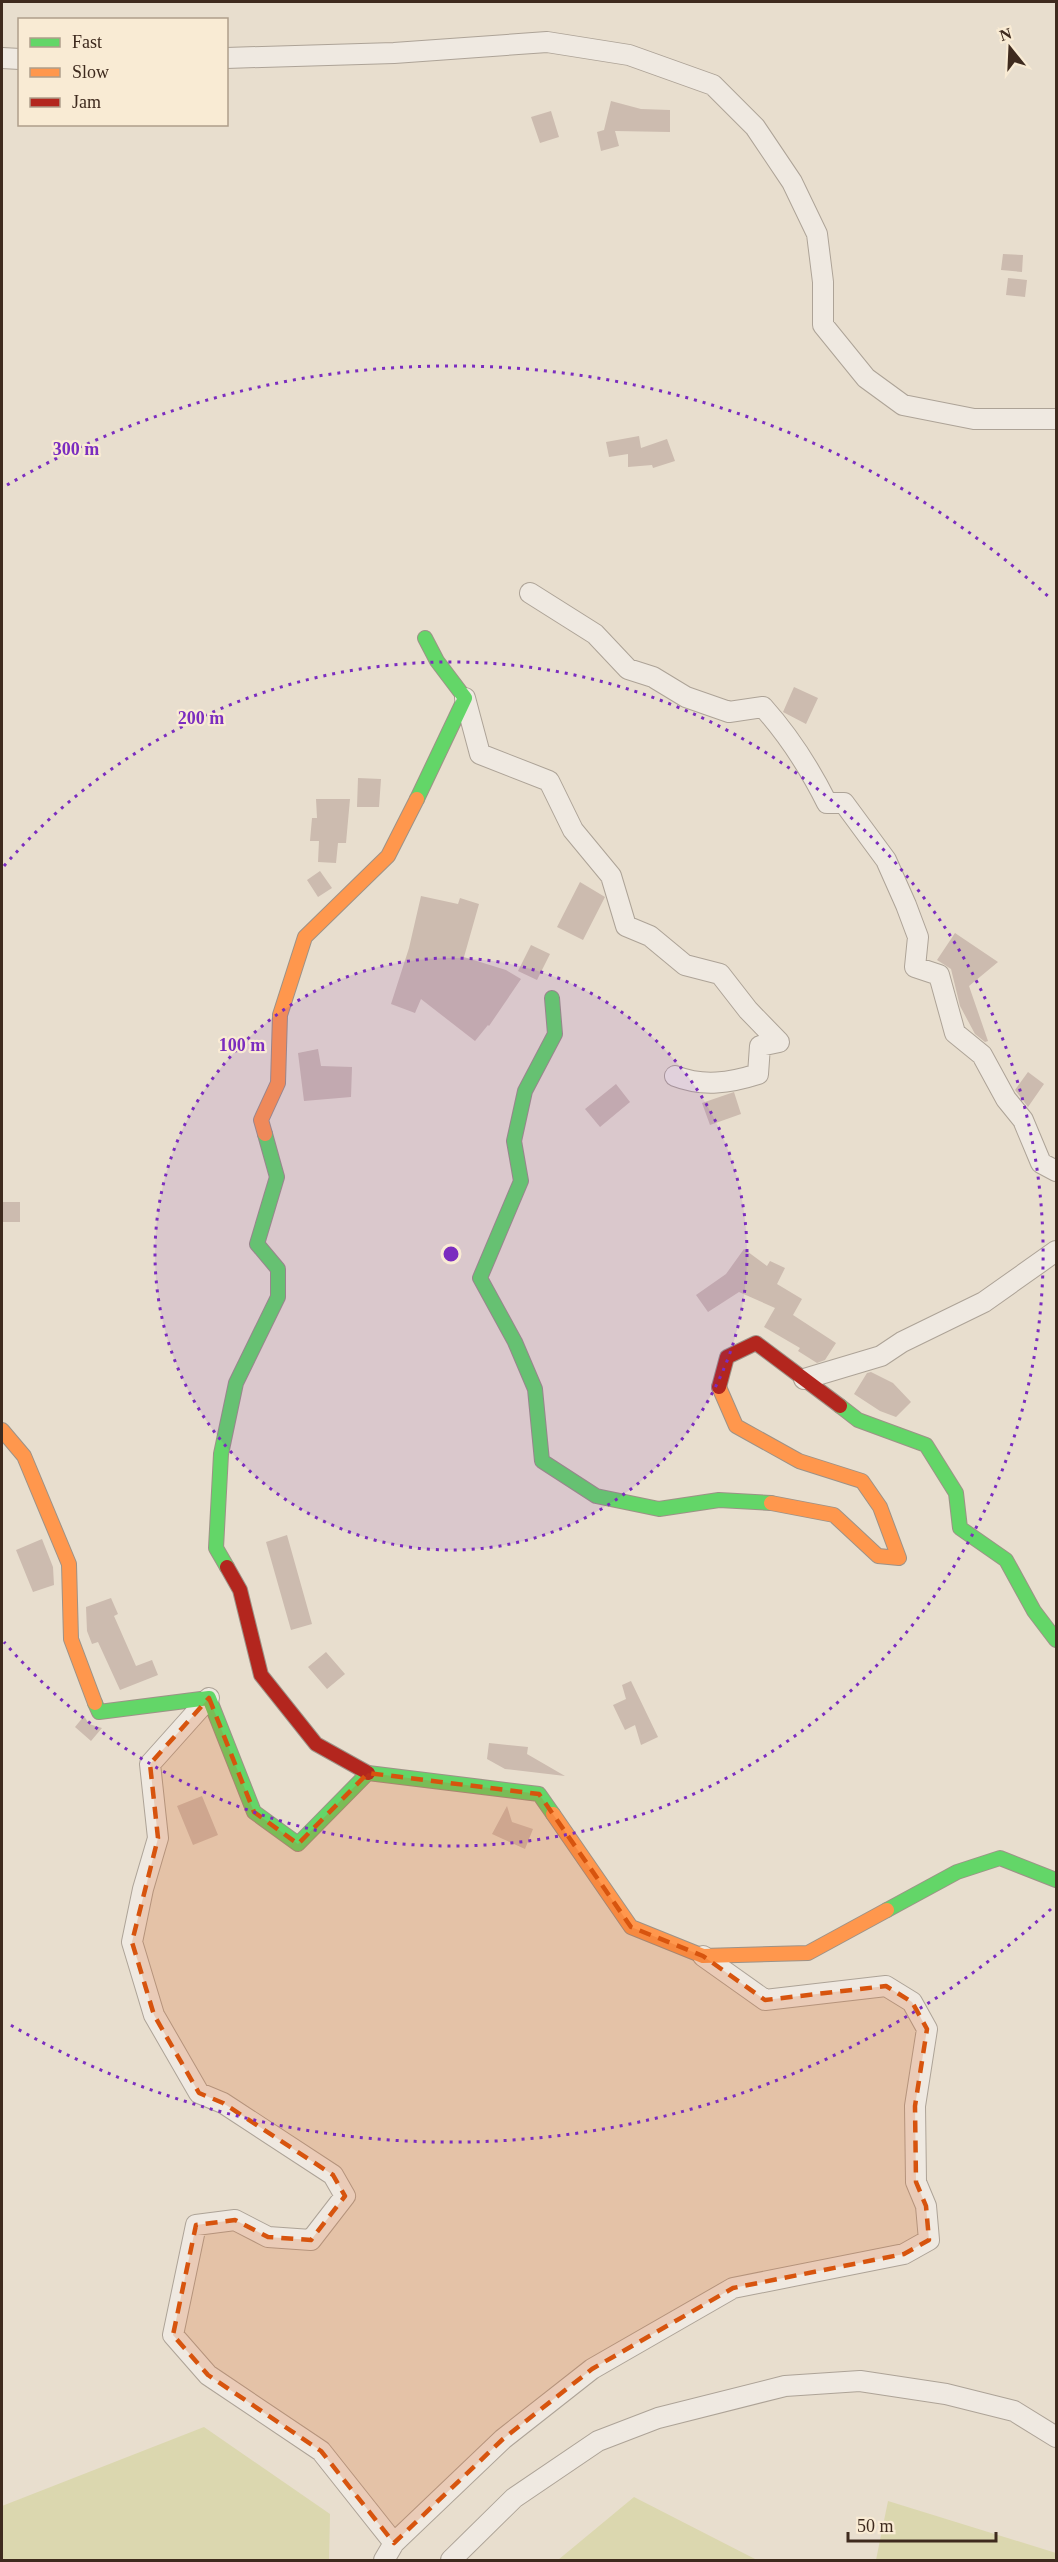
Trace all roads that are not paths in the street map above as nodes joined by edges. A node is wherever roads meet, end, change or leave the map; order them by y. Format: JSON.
{"nodes":[{"id":1,"x":2,"y":58,"type":"edge"},
{"id":2,"x":228,"y":58,"type":"edge"},
{"id":3,"x":18,"y":59,"type":"edge"},
{"id":4,"x":1056,"y":419,"type":"edge"},
{"id":5,"x":530,"y":593,"type":"dead end"},
{"id":6,"x":425,"y":638,"type":"dead end"},
{"id":7,"x":465,"y":698,"type":"junction"},
{"id":8,"x":552,"y":998,"type":"dead end"},
{"id":9,"x":675,"y":1076,"type":"dead end"},
{"id":10,"x":1056,"y":1171,"type":"edge"},
{"id":11,"x":1056,"y":1251,"type":"edge"},
{"id":12,"x":804,"y":1379,"type":"junction"},
{"id":13,"x":2,"y":1430,"type":"edge"},
{"id":14,"x":1056,"y":1640,"type":"edge"},
{"id":15,"x":209,"y":1698,"type":"junction"},
{"id":16,"x":368,"y":1773,"type":"junction"},
{"id":17,"x":1056,"y":1880,"type":"edge"},
{"id":18,"x":703,"y":1956,"type":"junction"},
{"id":19,"x":1056,"y":2437,"type":"edge"},
{"id":20,"x":394,"y":2543,"type":"junction"},
{"id":21,"x":384,"y":2560,"type":"edge"},
{"id":22,"x":451,"y":2560,"type":"edge"}],
"edges":[{"from":1,"to":3,"type":"street"},
{"from":2,"to":4,"type":"street"},
{"from":5,"to":10,"type":"street"},
{"from":6,"to":7,"type":"street"},
{"from":7,"to":9,"type":"street"},
{"from":7,"to":16,"type":"street"},
{"from":8,"to":12,"type":"street"},
{"from":11,"to":12,"type":"street"},
{"from":12,"to":14,"type":"street"},
{"from":13,"to":15,"type":"street"},
{"from":15,"to":16,"type":"street"},
{"from":15,"to":20,"type":"street"},
{"from":16,"to":18,"type":"street"},
{"from":17,"to":18,"type":"street"},
{"from":18,"to":20,"type":"street"},
{"from":19,"to":22,"type":"street"},
{"from":20,"to":21,"type":"street"}]}
